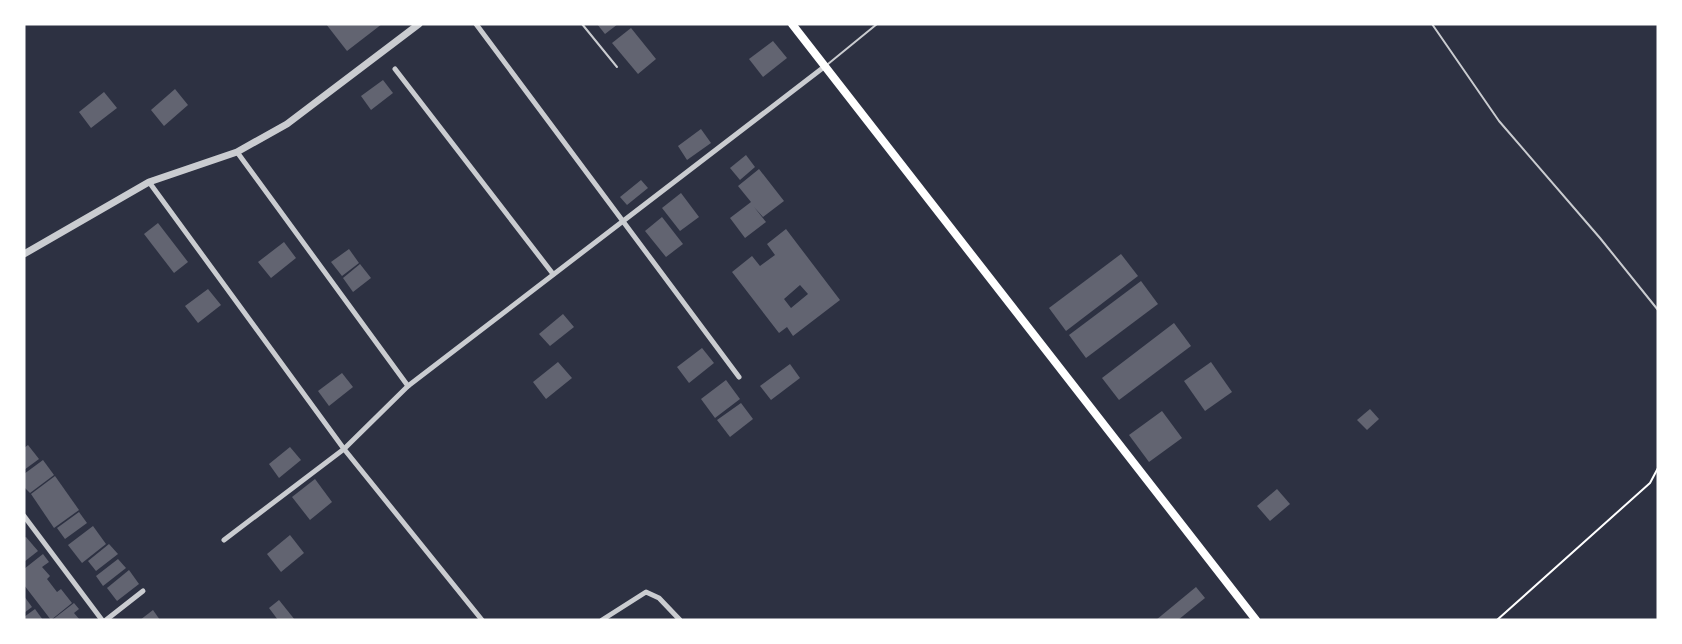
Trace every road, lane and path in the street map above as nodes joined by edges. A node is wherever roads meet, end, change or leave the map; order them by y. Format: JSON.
{"nodes":[{"id":1,"x":419,"y":24,"type":"edge"},
{"id":2,"x":476,"y":24,"type":"edge"},
{"id":3,"x":582,"y":24,"type":"edge"},
{"id":4,"x":792,"y":24,"type":"edge"},
{"id":5,"x":876,"y":24,"type":"edge"},
{"id":6,"x":1432,"y":24,"type":"edge"},
{"id":7,"x":617,"y":67,"type":"dead end"},
{"id":8,"x":824,"y":68,"type":"junction"},
{"id":9,"x":395,"y":69,"type":"dead end"},
{"id":10,"x":237,"y":152,"type":"junction"},
{"id":11,"x":148,"y":182,"type":"junction"},
{"id":12,"x":623,"y":220,"type":"junction"},
{"id":13,"x":24,"y":254,"type":"edge"},
{"id":14,"x":553,"y":274,"type":"junction"},
{"id":15,"x":1658,"y":310,"type":"edge"},
{"id":16,"x":739,"y":377,"type":"dead end"},
{"id":17,"x":408,"y":386,"type":"junction"},
{"id":18,"x":344,"y":449,"type":"junction"},
{"id":19,"x":1658,"y":468,"type":"edge"},
{"id":20,"x":24,"y":516,"type":"edge"},
{"id":21,"x":224,"y":540,"type":"dead end"},
{"id":22,"x":143,"y":591,"type":"dead end"},
{"id":23,"x":104,"y":620,"type":"edge"},
{"id":24,"x":482,"y":620,"type":"edge"},
{"id":25,"x":602,"y":620,"type":"edge"},
{"id":26,"x":680,"y":620,"type":"edge"},
{"id":27,"x":1256,"y":620,"type":"edge"},
{"id":28,"x":1497,"y":620,"type":"edge"}],
"edges":[{"from":1,"to":10,"type":"street"},
{"from":2,"to":12,"type":"street"},
{"from":3,"to":7,"type":"lane"},
{"from":4,"to":8,"type":"main road"},
{"from":5,"to":8,"type":"lane"},
{"from":6,"to":15,"type":"lane"},
{"from":8,"to":12,"type":"street"},
{"from":8,"to":27,"type":"main road"},
{"from":9,"to":14,"type":"street"},
{"from":10,"to":11,"type":"street"},
{"from":10,"to":17,"type":"street"},
{"from":11,"to":13,"type":"street"},
{"from":11,"to":18,"type":"street"},
{"from":12,"to":14,"type":"street"},
{"from":12,"to":16,"type":"street"},
{"from":14,"to":17,"type":"street"},
{"from":17,"to":18,"type":"street"},
{"from":18,"to":21,"type":"street"},
{"from":18,"to":24,"type":"street"},
{"from":19,"to":28,"type":"path"},
{"from":20,"to":23,"type":"street"},
{"from":22,"to":23,"type":"street"},
{"from":25,"to":26,"type":"street"}]}
